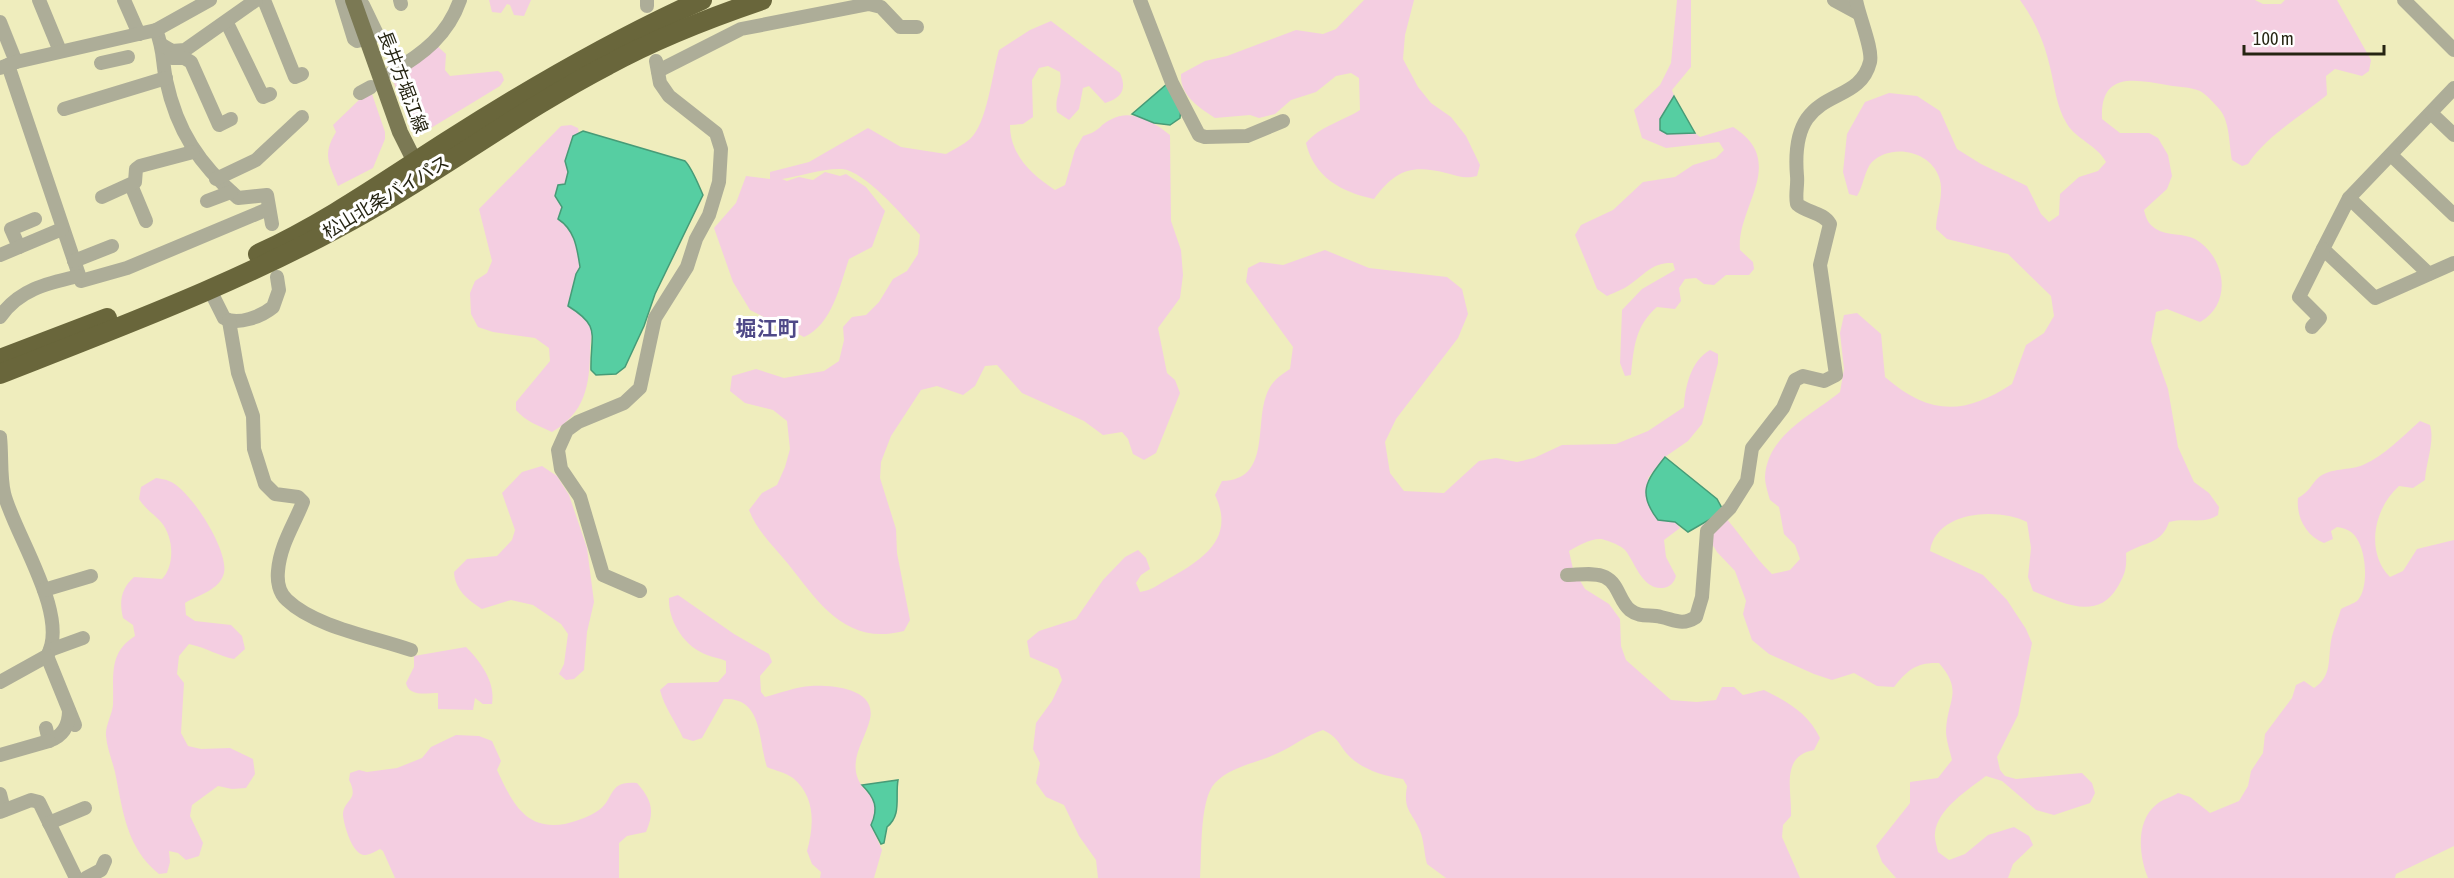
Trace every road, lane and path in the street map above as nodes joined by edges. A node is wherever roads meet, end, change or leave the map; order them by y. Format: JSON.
{"nodes":[{"id":1,"x":39,"y":0,"type":"edge"},
{"id":2,"x":210,"y":0,"type":"edge"},
{"id":3,"x":256,"y":0,"type":"edge"},
{"id":4,"x":264,"y":0,"type":"edge"},
{"id":5,"x":342,"y":0,"type":"edge"},
{"id":6,"x":353,"y":0,"type":"edge"},
{"id":7,"x":362,"y":0,"type":"edge"},
{"id":8,"x":460,"y":0,"type":"edge"},
{"id":9,"x":702,"y":0,"type":"edge"},
{"id":10,"x":762,"y":0,"type":"edge"},
{"id":11,"x":1140,"y":0,"type":"edge"},
{"id":12,"x":1834,"y":0,"type":"edge"},
{"id":13,"x":2404,"y":0,"type":"edge"},
{"id":14,"x":129,"y":1,"type":"edge"},
{"id":15,"x":1857,"y":7,"type":"edge"},
{"id":16,"x":0,"y":22,"type":"edge"},
{"id":17,"x":227,"y":23,"type":"junction"},
{"id":18,"x":917,"y":27,"type":"dead end"},
{"id":19,"x":156,"y":30,"type":"junction"},
{"id":20,"x":139,"y":34,"type":"junction"},
{"id":21,"x":366,"y":40,"type":"junction"},
{"id":22,"x":106,"y":41,"type":"junction"},
{"id":23,"x":163,"y":50,"type":"junction"},
{"id":24,"x":2454,"y":50,"type":"edge"},
{"id":25,"x":60,"y":51,"type":"junction"},
{"id":26,"x":128,"y":57,"type":"dead end"},
{"id":27,"x":8,"y":65,"type":"edge"},
{"id":28,"x":392,"y":72,"type":"dead end"},
{"id":29,"x":302,"y":74,"type":"dead end"},
{"id":30,"x":166,"y":78,"type":"junction"},
{"id":31,"x":2454,"y":88,"type":"edge"},
{"id":32,"x":270,"y":94,"type":"dead end"},
{"id":33,"x":64,"y":108,"type":"dead end"},
{"id":34,"x":2432,"y":114,"type":"junction"},
{"id":35,"x":302,"y":118,"type":"dead end"},
{"id":36,"x":231,"y":119,"type":"dead end"},
{"id":37,"x":1283,"y":121,"type":"dead end"},
{"id":38,"x":2454,"y":135,"type":"edge"},
{"id":39,"x":193,"y":152,"type":"junction"},
{"id":40,"x":2391,"y":155,"type":"junction"},
{"id":41,"x":418,"y":169,"type":"junction"},
{"id":42,"x":216,"y":179,"type":"junction"},
{"id":43,"x":131,"y":185,"type":"junction"},
{"id":44,"x":231,"y":192,"type":"junction"},
{"id":45,"x":102,"y":197,"type":"dead end"},
{"id":46,"x":2349,"y":198,"type":"junction"},
{"id":47,"x":207,"y":201,"type":"dead end"},
{"id":48,"x":268,"y":209,"type":"junction"},
{"id":49,"x":2454,"y":215,"type":"edge"},
{"id":50,"x":35,"y":219,"type":"dead end"},
{"id":51,"x":146,"y":221,"type":"dead end"},
{"id":52,"x":272,"y":224,"type":"dead end"},
{"id":53,"x":62,"y":229,"type":"junction"},
{"id":54,"x":112,"y":246,"type":"dead end"},
{"id":55,"x":19,"y":247,"type":"junction"},
{"id":56,"x":2323,"y":249,"type":"junction"},
{"id":57,"x":0,"y":255,"type":"edge"},
{"id":58,"x":74,"y":261,"type":"junction"},
{"id":59,"x":2454,"y":263,"type":"edge"},
{"id":60,"x":2429,"y":274,"type":"junction"},
{"id":61,"x":79,"y":276,"type":"junction"},
{"id":62,"x":277,"y":277,"type":"dead end"},
{"id":63,"x":210,"y":290,"type":"junction"},
{"id":64,"x":0,"y":317,"type":"edge"},
{"id":65,"x":229,"y":321,"type":"junction"},
{"id":66,"x":2312,"y":327,"type":"dead end"},
{"id":67,"x":0,"y":359,"type":"edge"},
{"id":68,"x":0,"y":374,"type":"edge"},
{"id":69,"x":0,"y":437,"type":"edge"},
{"id":70,"x":2,"y":494,"type":"edge"},
{"id":71,"x":1567,"y":575,"type":"dead end"},
{"id":72,"x":91,"y":576,"type":"dead end"},
{"id":73,"x":44,"y":590,"type":"junction"},
{"id":74,"x":640,"y":591,"type":"dead end"},
{"id":75,"x":83,"y":638,"type":"dead end"},
{"id":76,"x":411,"y":650,"type":"dead end"},
{"id":77,"x":49,"y":653,"type":"junction"},
{"id":78,"x":0,"y":682,"type":"edge"},
{"id":79,"x":69,"y":710,"type":"junction"},
{"id":80,"x":75,"y":724,"type":"dead end"},
{"id":81,"x":0,"y":755,"type":"edge"},
{"id":82,"x":0,"y":794,"type":"edge"},
{"id":83,"x":85,"y":808,"type":"dead end"},
{"id":84,"x":2,"y":811,"type":"edge"},
{"id":85,"x":49,"y":823,"type":"junction"},
{"id":86,"x":105,"y":861,"type":"dead end"},
{"id":87,"x":76,"y":878,"type":"edge"},
{"id":88,"x":86,"y":878,"type":"edge"}],
"edges":[{"from":1,"to":25,"type":"street"},
{"from":2,"to":19,"type":"street"},
{"from":3,"to":17,"type":"street"},
{"from":4,"to":29,"type":"street"},
{"from":5,"to":21,"type":"street"},
{"from":6,"to":21,"type":"main road","name":"長井方堀江線"},
{"from":7,"to":21,"type":"street"},
{"from":8,"to":28,"type":"street"},
{"from":9,"to":41,"type":"highway","name":"松山北条バイパス"},
{"from":10,"to":41,"type":"highway","name":"松山北条バイパス"},
{"from":11,"to":37,"type":"street"},
{"from":12,"to":15,"type":"street"},
{"from":13,"to":24,"type":"street"},
{"from":14,"to":20,"type":"street"},
{"from":15,"to":71,"type":"street"},
{"from":16,"to":27,"type":"street"},
{"from":17,"to":23,"type":"street"},
{"from":17,"to":32,"type":"street"},
{"from":18,"to":74,"type":"street"},
{"from":19,"to":20,"type":"street"},
{"from":19,"to":23,"type":"street"},
{"from":20,"to":22,"type":"street"},
{"from":21,"to":41,"type":"main road","name":"長井方堀江線"},
{"from":22,"to":25,"type":"street"},
{"from":22,"to":26,"type":"street"},
{"from":23,"to":30,"type":"street"},
{"from":23,"to":36,"type":"street"},
{"from":25,"to":27,"type":"street"},
{"from":27,"to":53,"type":"street"},
{"from":30,"to":33,"type":"street"},
{"from":30,"to":39,"type":"street"},
{"from":31,"to":34,"type":"street"},
{"from":34,"to":38,"type":"street"},
{"from":34,"to":40,"type":"street"},
{"from":35,"to":42,"type":"street"},
{"from":39,"to":42,"type":"street"},
{"from":39,"to":43,"type":"street"},
{"from":40,"to":46,"type":"street"},
{"from":40,"to":49,"type":"street"},
{"from":41,"to":63,"type":"highway","name":"松山北条バイパス"},
{"from":41,"to":67,"type":"highway","name":"松山北条バイパス"},
{"from":42,"to":44,"type":"street"},
{"from":43,"to":45,"type":"street"},
{"from":43,"to":51,"type":"street"},
{"from":44,"to":47,"type":"street"},
{"from":44,"to":48,"type":"street"},
{"from":46,"to":56,"type":"street"},
{"from":46,"to":60,"type":"street"},
{"from":48,"to":52,"type":"street"},
{"from":48,"to":61,"type":"street"},
{"from":50,"to":55,"type":"street"},
{"from":53,"to":55,"type":"street"},
{"from":53,"to":58,"type":"street"},
{"from":54,"to":58,"type":"street"},
{"from":55,"to":57,"type":"street"},
{"from":56,"to":60,"type":"street"},
{"from":56,"to":66,"type":"street"},
{"from":58,"to":61,"type":"street"},
{"from":59,"to":60,"type":"street"},
{"from":61,"to":64,"type":"street"},
{"from":62,"to":65,"type":"street"},
{"from":63,"to":65,"type":"street"},
{"from":63,"to":68,"type":"highway","name":"松山北条バイパス"},
{"from":65,"to":76,"type":"street"},
{"from":69,"to":70,"type":"street"},
{"from":70,"to":73,"type":"street"},
{"from":72,"to":73,"type":"street"},
{"from":73,"to":77,"type":"street"},
{"from":75,"to":77,"type":"street"},
{"from":77,"to":78,"type":"street"},
{"from":77,"to":79,"type":"street"},
{"from":79,"to":80,"type":"street"},
{"from":79,"to":81,"type":"street"},
{"from":82,"to":84,"type":"street"},
{"from":83,"to":85,"type":"street"},
{"from":84,"to":85,"type":"street"},
{"from":85,"to":87,"type":"street"},
{"from":86,"to":88,"type":"street"}]}
